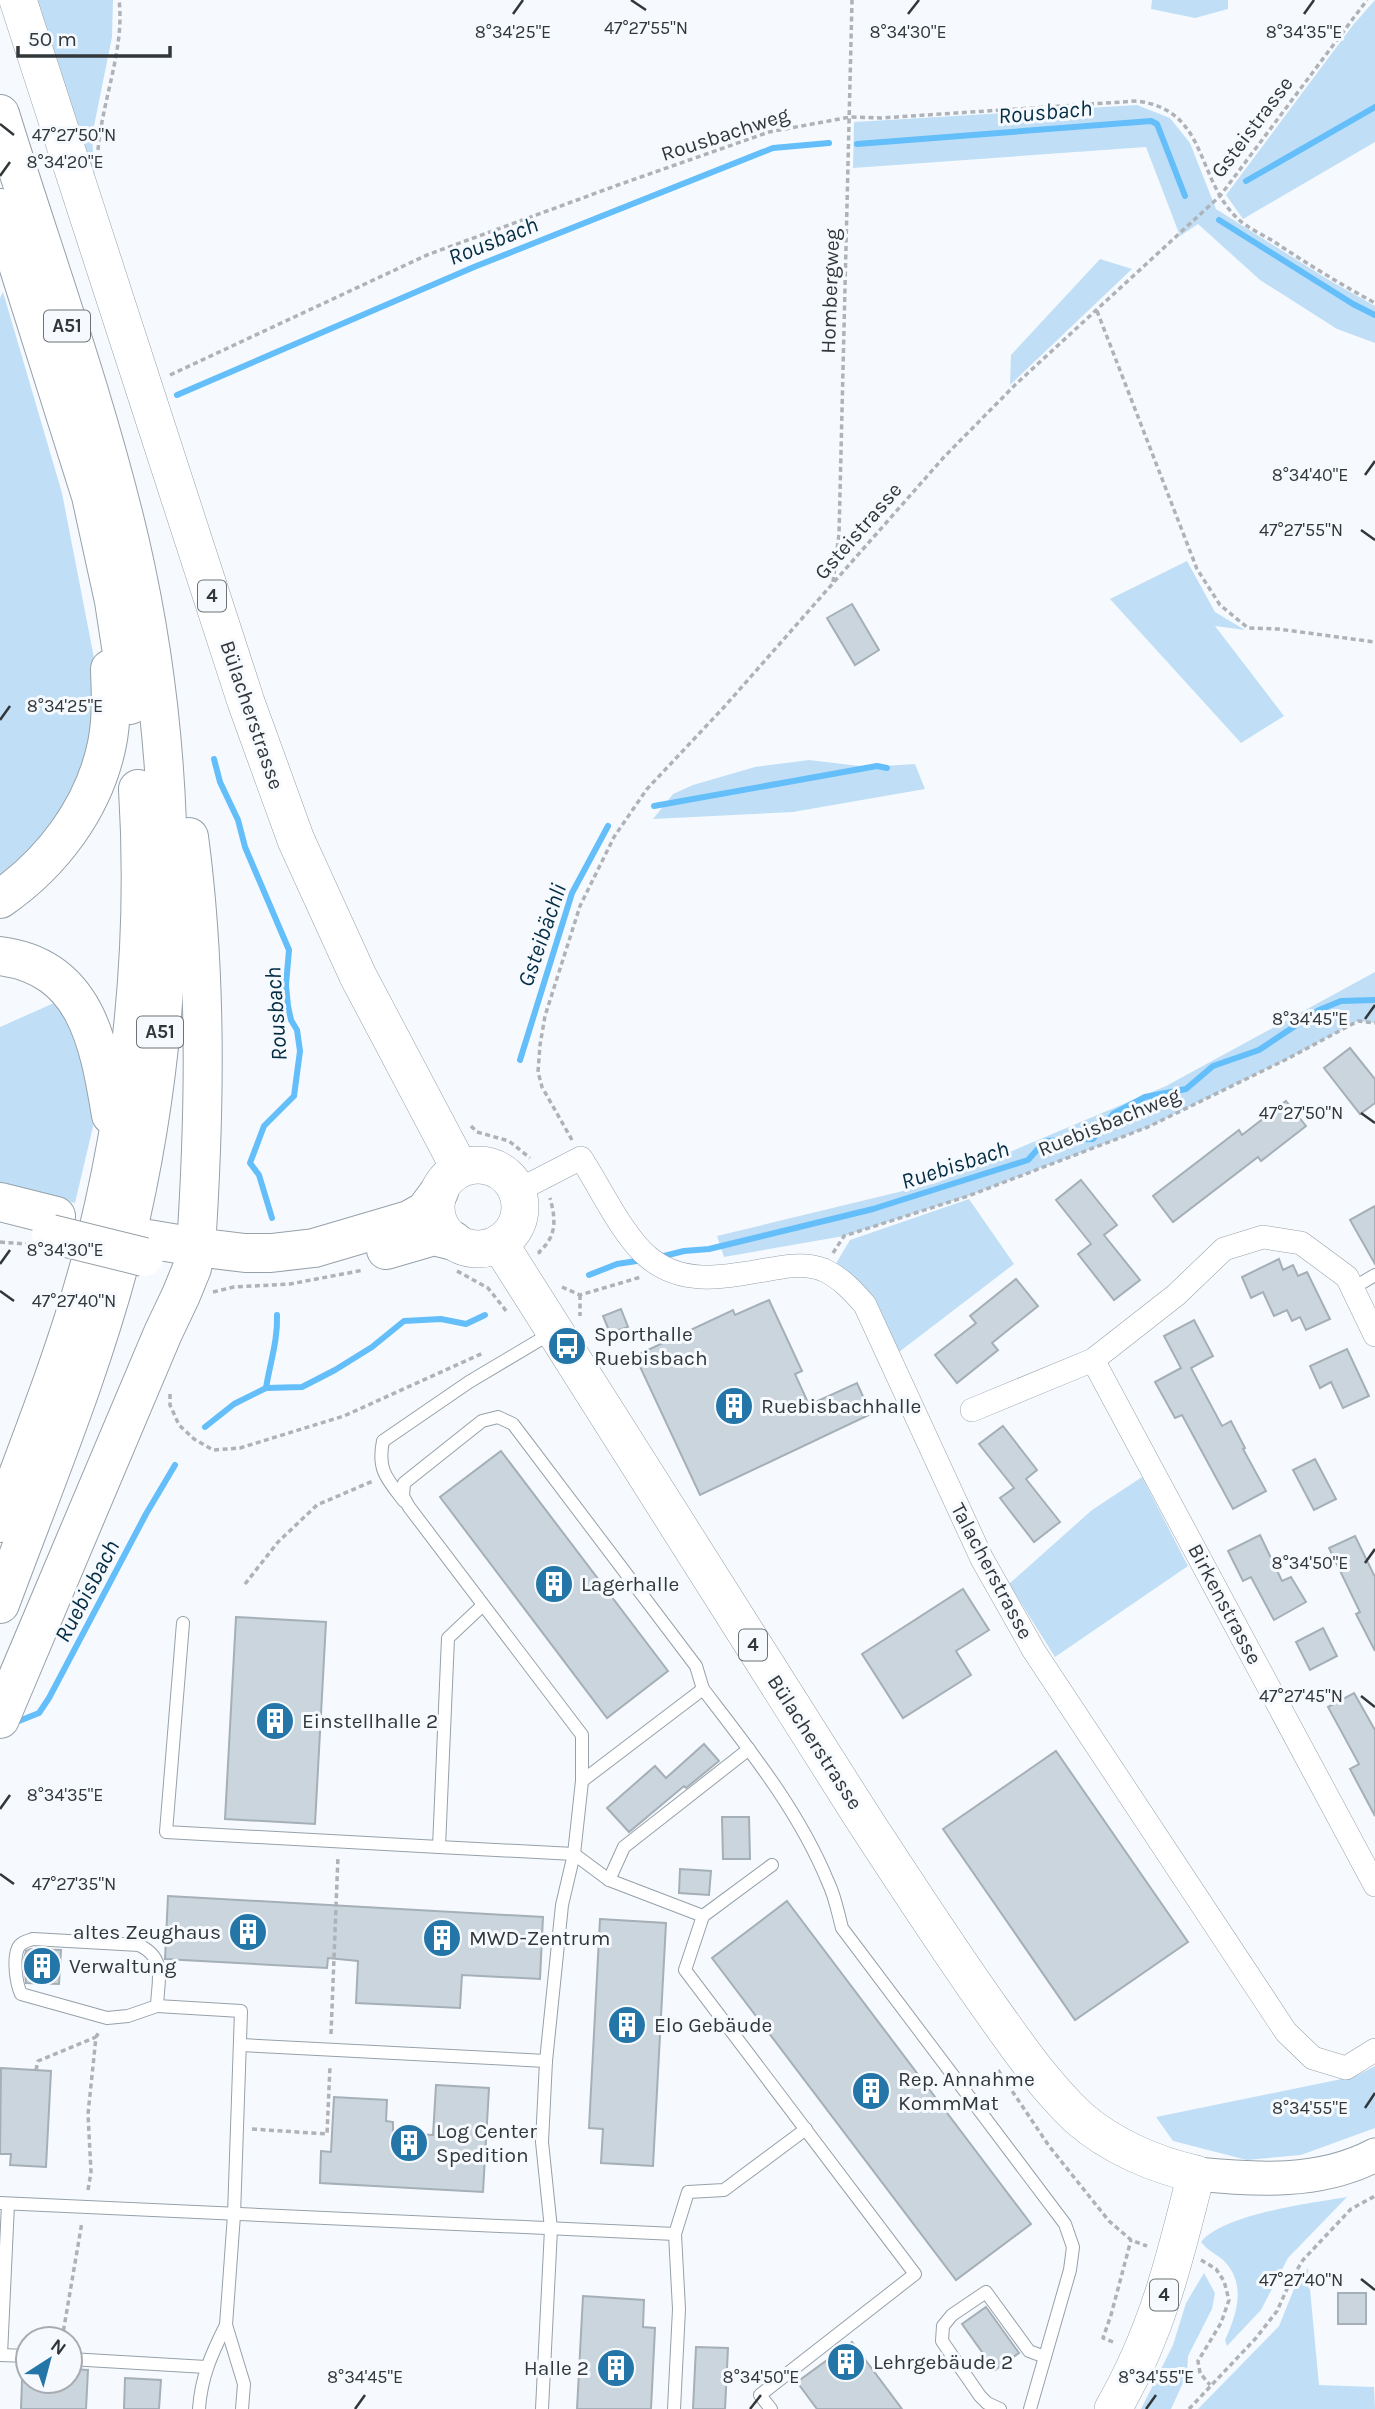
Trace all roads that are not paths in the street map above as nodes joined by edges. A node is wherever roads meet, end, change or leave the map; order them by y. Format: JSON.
{"nodes":[{"id":1,"x":18,"y":0,"type":"edge"},
{"id":2,"x":0,"y":114,"type":"edge"},
{"id":3,"x":0,"y":208,"type":"edge"},
{"id":4,"x":116,"y":546,"type":"junction"},
{"id":5,"x":0,"y":900,"type":"edge"},
{"id":6,"x":0,"y":956,"type":"edge"},
{"id":7,"x":116,"y":1147,"type":"junction"},
{"id":8,"x":449,"y":1181,"type":"junction"},
{"id":9,"x":534,"y":1195,"type":"junction"},
{"id":10,"x":0,"y":1202,"type":"edge"},
{"id":11,"x":0,"y":1222,"type":"edge"},
{"id":12,"x":54,"y":1225,"type":"junction"},
{"id":13,"x":499,"y":1243,"type":"junction"},
{"id":14,"x":452,"y":1255,"type":"junction"},
{"id":15,"x":198,"y":1270,"type":"junction"},
{"id":16,"x":1375,"y":1275,"type":"edge"},
{"id":17,"x":1353,"y":1288,"type":"junction"},
{"id":18,"x":568,"y":1324,"type":"junction"},
{"id":19,"x":1375,"y":1335,"type":"edge"},
{"id":20,"x":1093,"y":1360,"type":"junction"},
{"id":21,"x":972,"y":1410,"type":"dead end"},
{"id":22,"x":409,"y":1507,"type":"junction"},
{"id":23,"x":0,"y":1523,"type":"edge"},
{"id":24,"x":0,"y":1604,"type":"edge"},
{"id":25,"x":482,"y":1606,"type":"junction"},
{"id":26,"x":183,"y":1623,"type":"dead end"},
{"id":27,"x":703,"y":1689,"type":"junction"},
{"id":28,"x":0,"y":1719,"type":"edge"},
{"id":29,"x":748,"y":1748,"type":"junction"},
{"id":30,"x":582,"y":1781,"type":"junction"},
{"id":31,"x":439,"y":1847,"type":"junction"},
{"id":32,"x":574,"y":1854,"type":"junction"},
{"id":33,"x":772,"y":1865,"type":"dead end"},
{"id":34,"x":609,"y":1880,"type":"junction"},
{"id":35,"x":1375,"y":1885,"type":"edge"},
{"id":36,"x":703,"y":1916,"type":"junction"},
{"id":37,"x":157,"y":2006,"type":"junction"},
{"id":38,"x":241,"y":2045,"type":"junction"},
{"id":39,"x":1375,"y":2050,"type":"edge"},
{"id":40,"x":546,"y":2061,"type":"junction"},
{"id":41,"x":806,"y":2129,"type":"junction"},
{"id":42,"x":1375,"y":2155,"type":"edge"},
{"id":43,"x":1196,"y":2174,"type":"junction"},
{"id":44,"x":4,"y":2204,"type":"edge"},
{"id":45,"x":234,"y":2215,"type":"junction"},
{"id":46,"x":551,"y":2229,"type":"junction"},
{"id":47,"x":675,"y":2234,"type":"junction"},
{"id":48,"x":226,"y":2325,"type":"junction"},
{"id":49,"x":1,"y":2355,"type":"edge"},
{"id":50,"x":1045,"y":2357,"type":"junction"},
{"id":51,"x":84,"y":2360,"type":"edge"},
{"id":52,"x":206,"y":2367,"type":"junction"},
{"id":53,"x":199,"y":2409,"type":"edge"},
{"id":54,"x":242,"y":2409,"type":"edge"},
{"id":55,"x":542,"y":2409,"type":"edge"},
{"id":56,"x":674,"y":2409,"type":"edge"},
{"id":57,"x":771,"y":2409,"type":"edge"},
{"id":58,"x":1000,"y":2409,"type":"edge"},
{"id":59,"x":1030,"y":2409,"type":"edge"},
{"id":60,"x":1113,"y":2409,"type":"edge"}],
"edges":[{"from":1,"to":8,"type":"main road","name":"Bülacherstrasse","number":"4"},
{"from":2,"to":4,"type":"highway","number":"A51"},
{"from":3,"to":4,"type":"highway","number":"A51"},
{"from":4,"to":5,"type":"highway"},
{"from":4,"to":7,"type":"highway","number":"A51"},
{"from":4,"to":15,"type":"highway"},
{"from":4,"to":24,"type":"highway","number":"A51"},
{"from":6,"to":7,"type":"highway"},
{"from":7,"to":23,"type":"highway","number":"A51"},
{"from":8,"to":9,"type":"main road"},
{"from":8,"to":14,"type":"main road"},
{"from":8,"to":15,"type":"highway"},
{"from":9,"to":13,"type":"main road"},
{"from":9,"to":39,"type":"street","name":"Talacherstrasse"},
{"from":10,"to":12,"type":"highway"},
{"from":11,"to":12,"type":"highway"},
{"from":12,"to":15,"type":"highway","bridge":true},
{"from":13,"to":14,"type":"main road"},
{"from":13,"to":18,"type":"main road","name":"Bülacherstrasse","number":"4"},
{"from":14,"to":15,"type":"highway"},
{"from":15,"to":28,"type":"highway"},
{"from":16,"to":17,"type":"lane"},
{"from":17,"to":19,"type":"street"},
{"from":17,"to":20,"type":"street"},
{"from":18,"to":22,"type":"lane"},
{"from":18,"to":43,"type":"main road","name":"Bülacherstrasse","number":"4"},
{"from":20,"to":21,"type":"street"},
{"from":20,"to":35,"type":"street","name":"Birkenstrasse"},
{"from":22,"to":25,"type":"lane"},
{"from":22,"to":27,"type":"lane"},
{"from":25,"to":30,"type":"lane"},
{"from":25,"to":31,"type":"lane"},
{"from":26,"to":31,"type":"lane"},
{"from":27,"to":29,"type":"lane"},
{"from":27,"to":30,"type":"lane"},
{"from":29,"to":34,"type":"lane"},
{"from":29,"to":50,"type":"lane"},
{"from":30,"to":32,"type":"lane"},
{"from":31,"to":32,"type":"lane"},
{"from":32,"to":34,"type":"lane"},
{"from":32,"to":40,"type":"lane"},
{"from":33,"to":36,"type":"lane"},
{"from":34,"to":36,"type":"lane"},
{"from":36,"to":41,"type":"lane"},
{"from":37,"to":37,"type":"lane"},
{"from":37,"to":38,"type":"lane"},
{"from":38,"to":40,"type":"lane"},
{"from":38,"to":45,"type":"lane"},
{"from":40,"to":46,"type":"lane"},
{"from":41,"to":47,"type":"lane"},
{"from":41,"to":57,"type":"lane"},
{"from":42,"to":43,"type":"main road"},
{"from":43,"to":60,"type":"main road","number":"4"},
{"from":44,"to":45,"type":"lane"},
{"from":44,"to":49,"type":"lane"},
{"from":45,"to":46,"type":"lane"},
{"from":45,"to":48,"type":"lane"},
{"from":46,"to":47,"type":"lane"},
{"from":46,"to":55,"type":"lane"},
{"from":47,"to":56,"type":"lane"},
{"from":48,"to":52,"type":"lane"},
{"from":48,"to":54,"type":"lane"},
{"from":50,"to":58,"type":"lane"},
{"from":50,"to":59,"type":"lane"},
{"from":51,"to":52,"type":"lane"},
{"from":52,"to":53,"type":"lane"}]}
